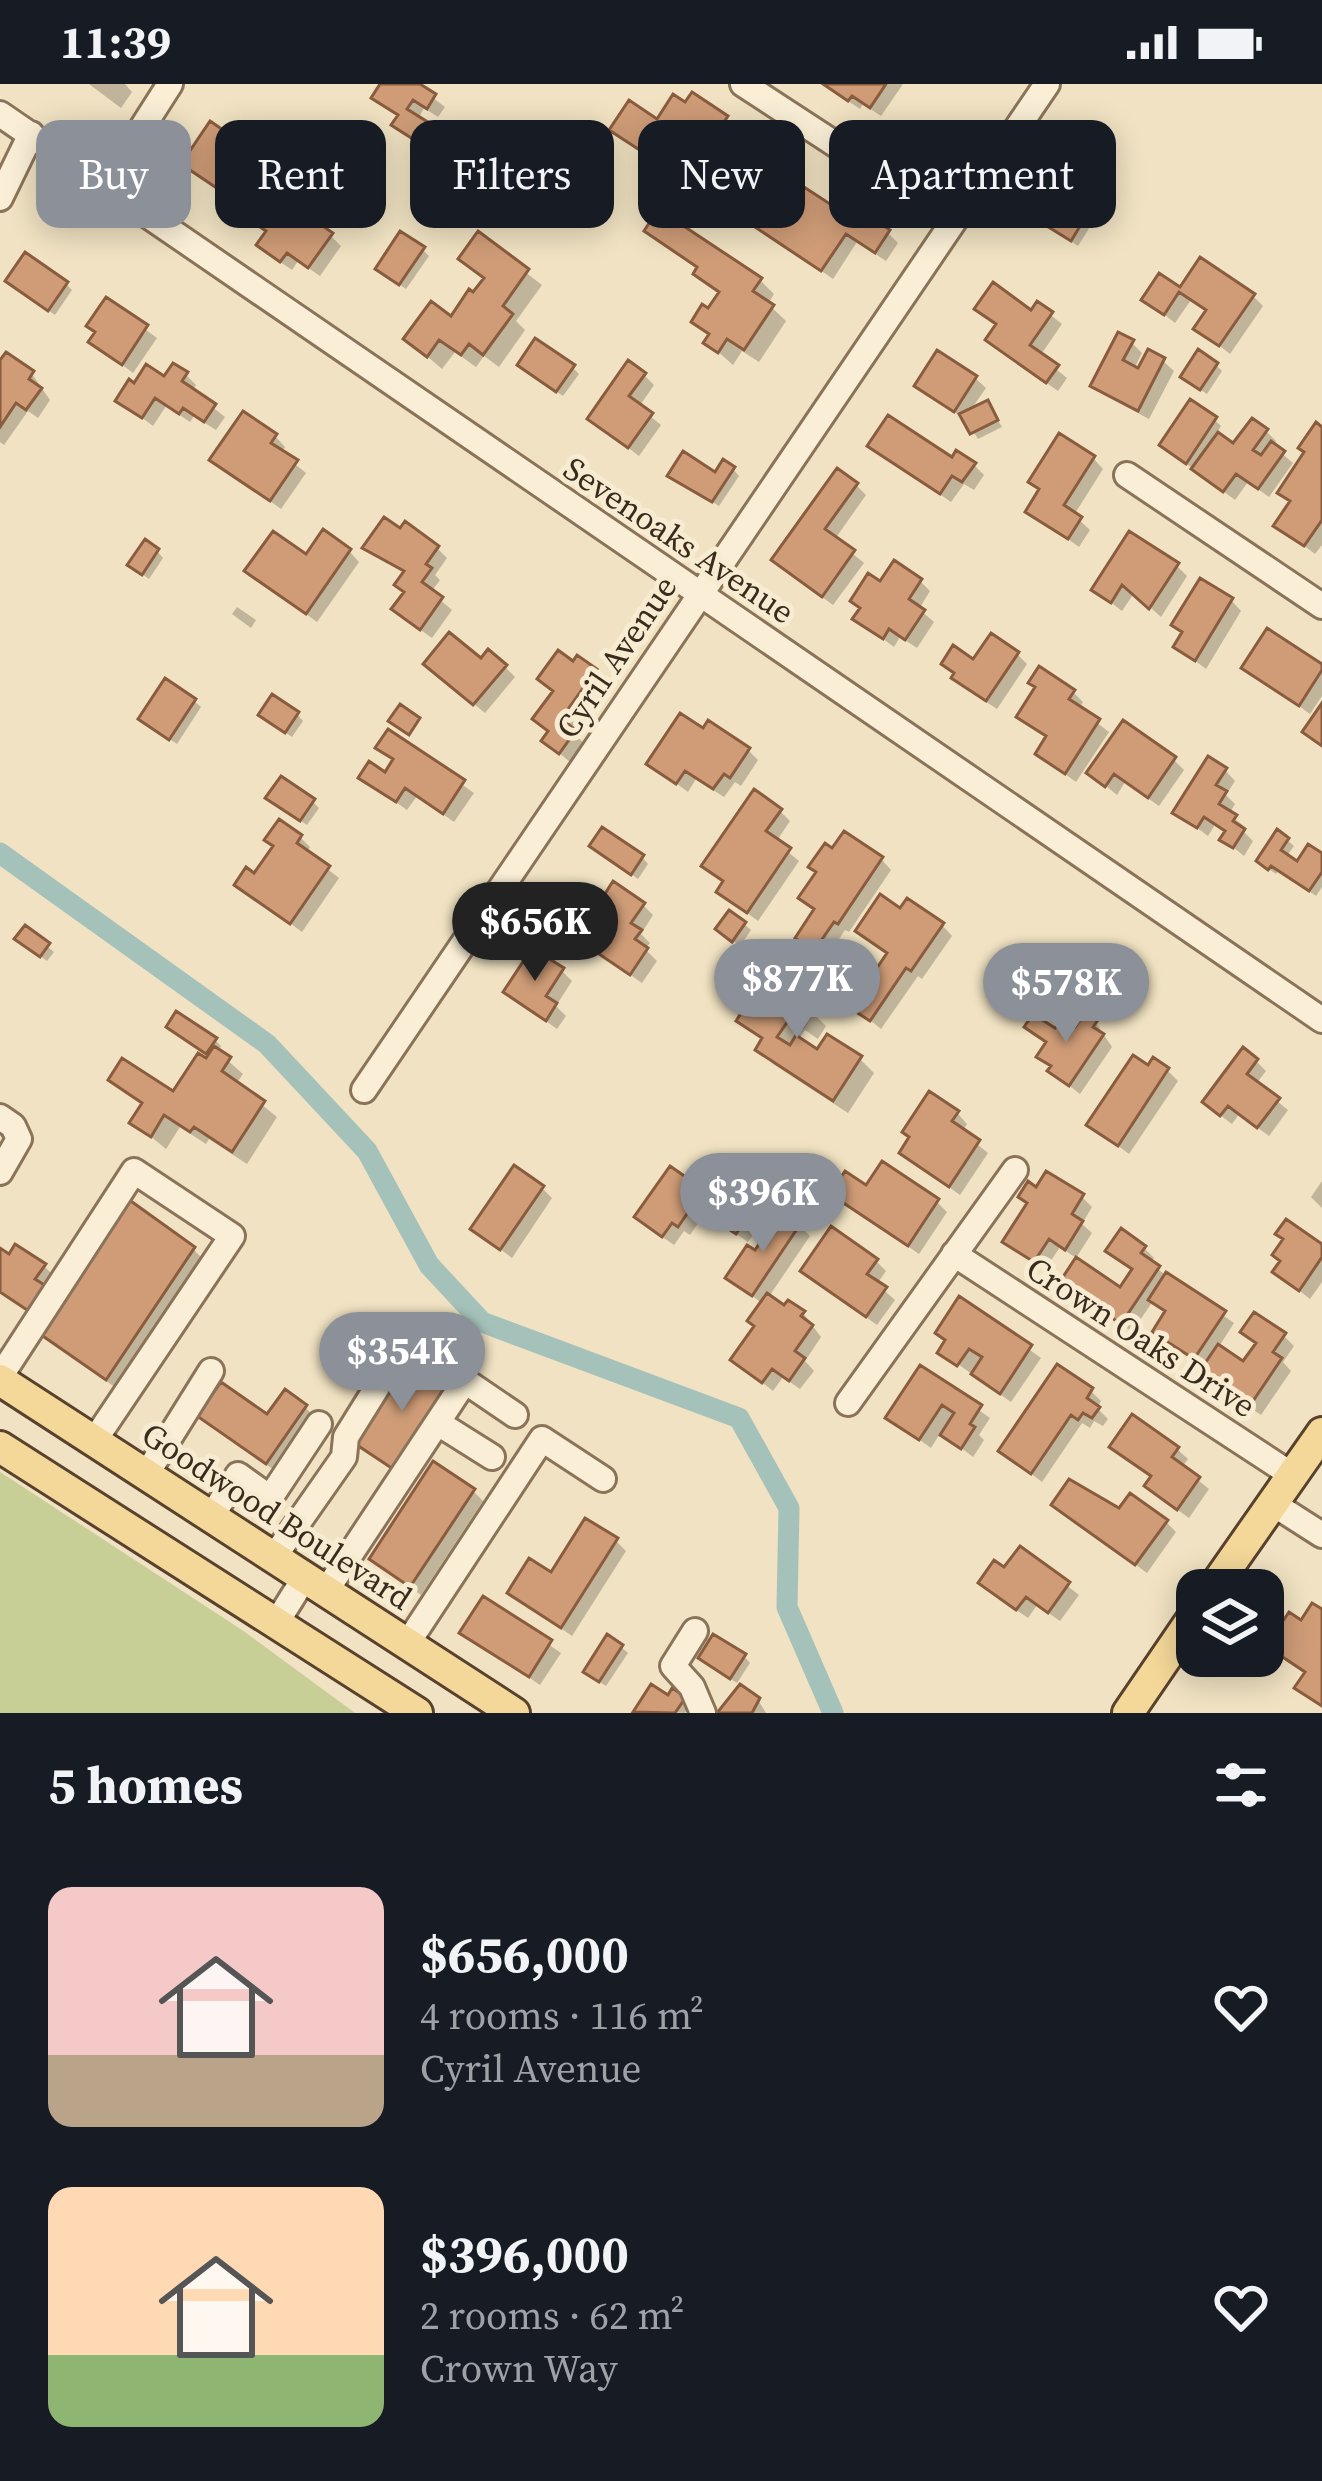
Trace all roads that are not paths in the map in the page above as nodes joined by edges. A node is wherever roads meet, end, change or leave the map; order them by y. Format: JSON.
{"nodes":[{"id":1,"x":170,"y":84,"type":"edge"},
{"id":2,"x":743,"y":84,"type":"edge"},
{"id":3,"x":1047,"y":84,"type":"edge"},
{"id":4,"x":0,"y":114,"type":"edge"},
{"id":5,"x":147,"y":120,"type":"edge"},
{"id":6,"x":1022,"y":120,"type":"edge"},
{"id":7,"x":31,"y":134,"type":"junction"},
{"id":8,"x":36,"y":138,"type":"edge"},
{"id":9,"x":829,"y":138,"type":"edge"},
{"id":10,"x":0,"y":199,"type":"edge"},
{"id":11,"x":166,"y":228,"type":"edge"},
{"id":12,"x":948,"y":228,"type":"edge"},
{"id":13,"x":1127,"y":475,"type":"dead end"},
{"id":14,"x":698,"y":593,"type":"junction"},
{"id":15,"x":1322,"y":605,"type":"edge"},
{"id":16,"x":1322,"y":1020,"type":"edge"},
{"id":17,"x":364,"y":1090,"type":"dead end"},
{"id":18,"x":0,"y":1117,"type":"edge"},
{"id":19,"x":1015,"y":1170,"type":"dead end"},
{"id":20,"x":0,"y":1172,"type":"edge"},
{"id":21,"x":954,"y":1254,"type":"junction"},
{"id":22,"x":442,"y":1368,"type":"dead end"},
{"id":23,"x":211,"y":1371,"type":"dead end"},
{"id":24,"x":0,"y":1379,"type":"edge"},
{"id":25,"x":848,"y":1403,"type":"dead end"},
{"id":26,"x":515,"y":1415,"type":"dead end"},
{"id":27,"x":438,"y":1423,"type":"junction"},
{"id":28,"x":319,"y":1424,"type":"dead end"},
{"id":29,"x":1322,"y":1433,"type":"edge"},
{"id":30,"x":94,"y":1441,"type":"junction"},
{"id":31,"x":0,"y":1447,"type":"edge"},
{"id":32,"x":491,"y":1457,"type":"dead end"},
{"id":33,"x":146,"y":1474,"type":"junction"},
{"id":34,"x":1292,"y":1475,"type":"junction"},
{"id":35,"x":602,"y":1479,"type":"dead end"},
{"id":36,"x":1272,"y":1503,"type":"junction"},
{"id":37,"x":212,"y":1517,"type":"junction"},
{"id":38,"x":1322,"y":1535,"type":"edge"},
{"id":39,"x":274,"y":1557,"type":"junction"},
{"id":40,"x":1226,"y":1569,"type":"edge"},
{"id":41,"x":315,"y":1584,"type":"junction"},
{"id":42,"x":275,"y":1625,"type":"junction"},
{"id":43,"x":695,"y":1631,"type":"dead end"},
{"id":44,"x":1176,"y":1643,"type":"edge"},
{"id":45,"x":407,"y":1644,"type":"junction"},
{"id":46,"x":352,"y":1675,"type":"junction"},
{"id":47,"x":405,"y":1713,"type":"edge"},
{"id":48,"x":417,"y":1713,"type":"edge"},
{"id":49,"x":514,"y":1713,"type":"edge"},
{"id":50,"x":703,"y":1713,"type":"edge"},
{"id":51,"x":1128,"y":1713,"type":"edge"}],
"edges":[{"from":1,"to":5,"type":"street"},
{"from":2,"to":9,"type":"street"},
{"from":3,"to":6,"type":"street","name":"Cyril Avenue"},
{"from":4,"to":7,"type":"street","name":"Sevenoaks Avenue"},
{"from":7,"to":8,"type":"street","name":"Sevenoaks Avenue"},
{"from":7,"to":10,"type":"street"},
{"from":11,"to":14,"type":"street","name":"Sevenoaks Avenue"},
{"from":12,"to":14,"type":"street","name":"Cyril Avenue"},
{"from":13,"to":15,"type":"street"},
{"from":14,"to":16,"type":"street","name":"Sevenoaks Avenue"},
{"from":14,"to":17,"type":"street","name":"Cyril Avenue"},
{"from":18,"to":20,"type":"street"},
{"from":19,"to":21,"type":"street"},
{"from":21,"to":25,"type":"street"},
{"from":21,"to":34,"type":"street","name":"Crown Oaks Drive"},
{"from":22,"to":39,"type":"street"},
{"from":23,"to":33,"type":"street"},
{"from":24,"to":30,"type":"main road","name":"Goodwood Boulevard"},
{"from":24,"to":30,"type":"street"},
{"from":26,"to":27,"type":"street"},
{"from":27,"to":32,"type":"street"},
{"from":27,"to":41,"type":"street"},
{"from":28,"to":37,"type":"street"},
{"from":29,"to":34,"type":"main road"},
{"from":30,"to":33,"type":"main road","name":"Goodwood Boulevard"},
{"from":31,"to":42,"type":"main road"},
{"from":33,"to":37,"type":"main road","name":"Goodwood Boulevard"},
{"from":34,"to":36,"type":"main road"},
{"from":35,"to":45,"type":"street"},
{"from":36,"to":38,"type":"street"},
{"from":36,"to":40,"type":"main road"},
{"from":37,"to":39,"type":"main road","name":"Goodwood Boulevard"},
{"from":39,"to":41,"type":"main road","name":"Goodwood Boulevard"},
{"from":41,"to":42,"type":"street"},
{"from":41,"to":45,"type":"main road","name":"Goodwood Boulevard"},
{"from":42,"to":46,"type":"main road"},
{"from":43,"to":50,"type":"street"},
{"from":44,"to":51,"type":"main road"},
{"from":45,"to":49,"type":"main road","name":"Goodwood Boulevard"},
{"from":46,"to":47,"type":"main road"},
{"from":46,"to":48,"type":"main road"}]}
